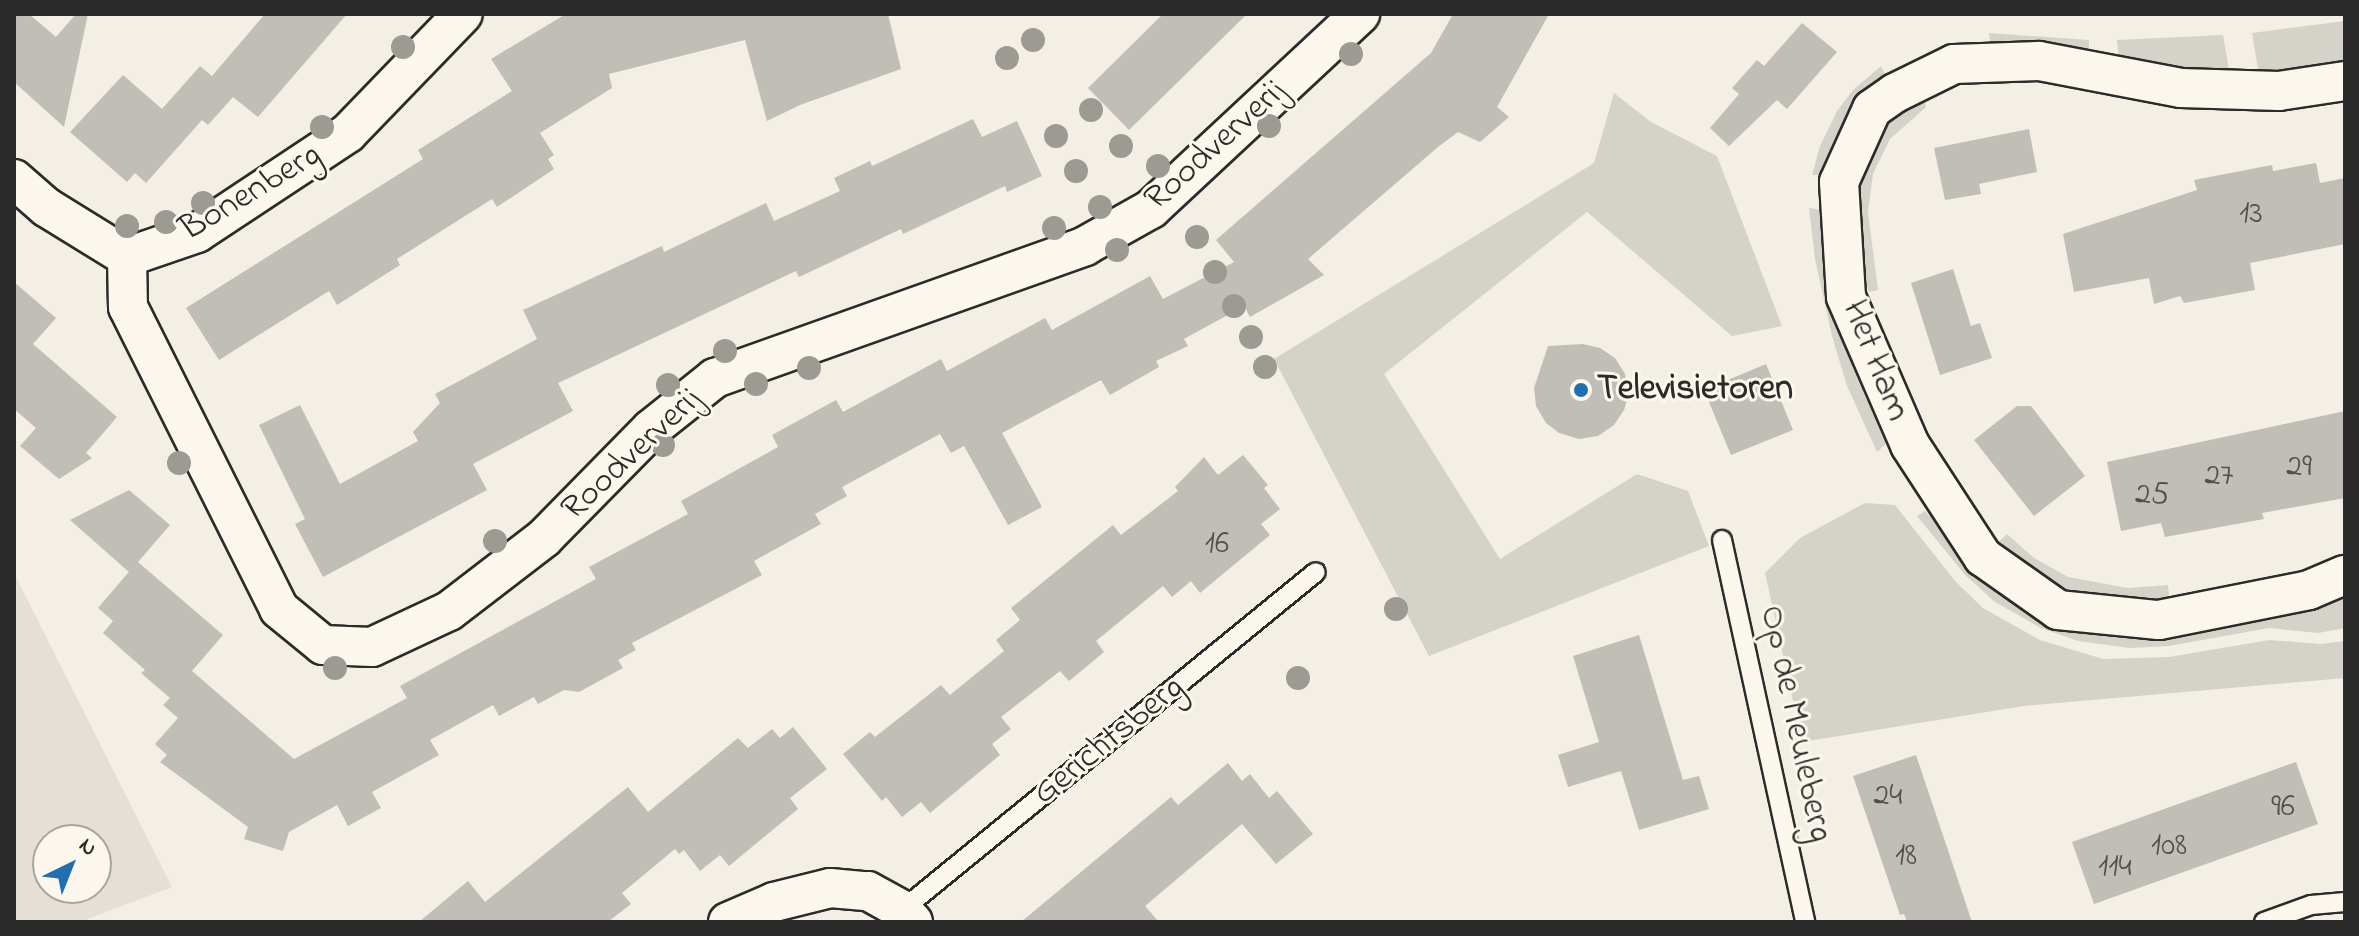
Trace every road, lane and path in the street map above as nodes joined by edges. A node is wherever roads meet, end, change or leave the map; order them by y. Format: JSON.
{"nodes":[{"id":1,"x":463,"y":14,"type":"edge"},
{"id":2,"x":1360,"y":14,"type":"edge"},
{"id":3,"x":2345,"y":81,"type":"edge"},
{"id":4,"x":14,"y":179,"type":"edge"},
{"id":5,"x":127,"y":257,"type":"junction"},
{"id":6,"x":1722,"y":540,"type":"dead end"},
{"id":7,"x":1316,"y":572,"type":"dead end"},
{"id":8,"x":2345,"y":575,"type":"edge"},
{"id":9,"x":2345,"y":902,"type":"edge"},
{"id":10,"x":908,"y":916,"type":"edge"},
{"id":11,"x":728,"y":922,"type":"edge"},
{"id":12,"x":1805,"y":922,"type":"edge"},
{"id":13,"x":2264,"y":922,"type":"edge"}],
"edges":[{"from":1,"to":5,"type":"street","name":"Bonenberg"},
{"from":2,"to":5,"type":"street","name":"Roodververij"},
{"from":3,"to":8,"type":"street","name":"Het Ham"},
{"from":4,"to":5,"type":"street"},
{"from":6,"to":12,"type":"lane","name":"Op de Meuleberg"},
{"from":7,"to":10,"type":"lane","name":"Gerichtsberg"},
{"from":9,"to":13,"type":"lane"},
{"from":10,"to":11,"type":"street","name":"Gerichtsberg"}]}
